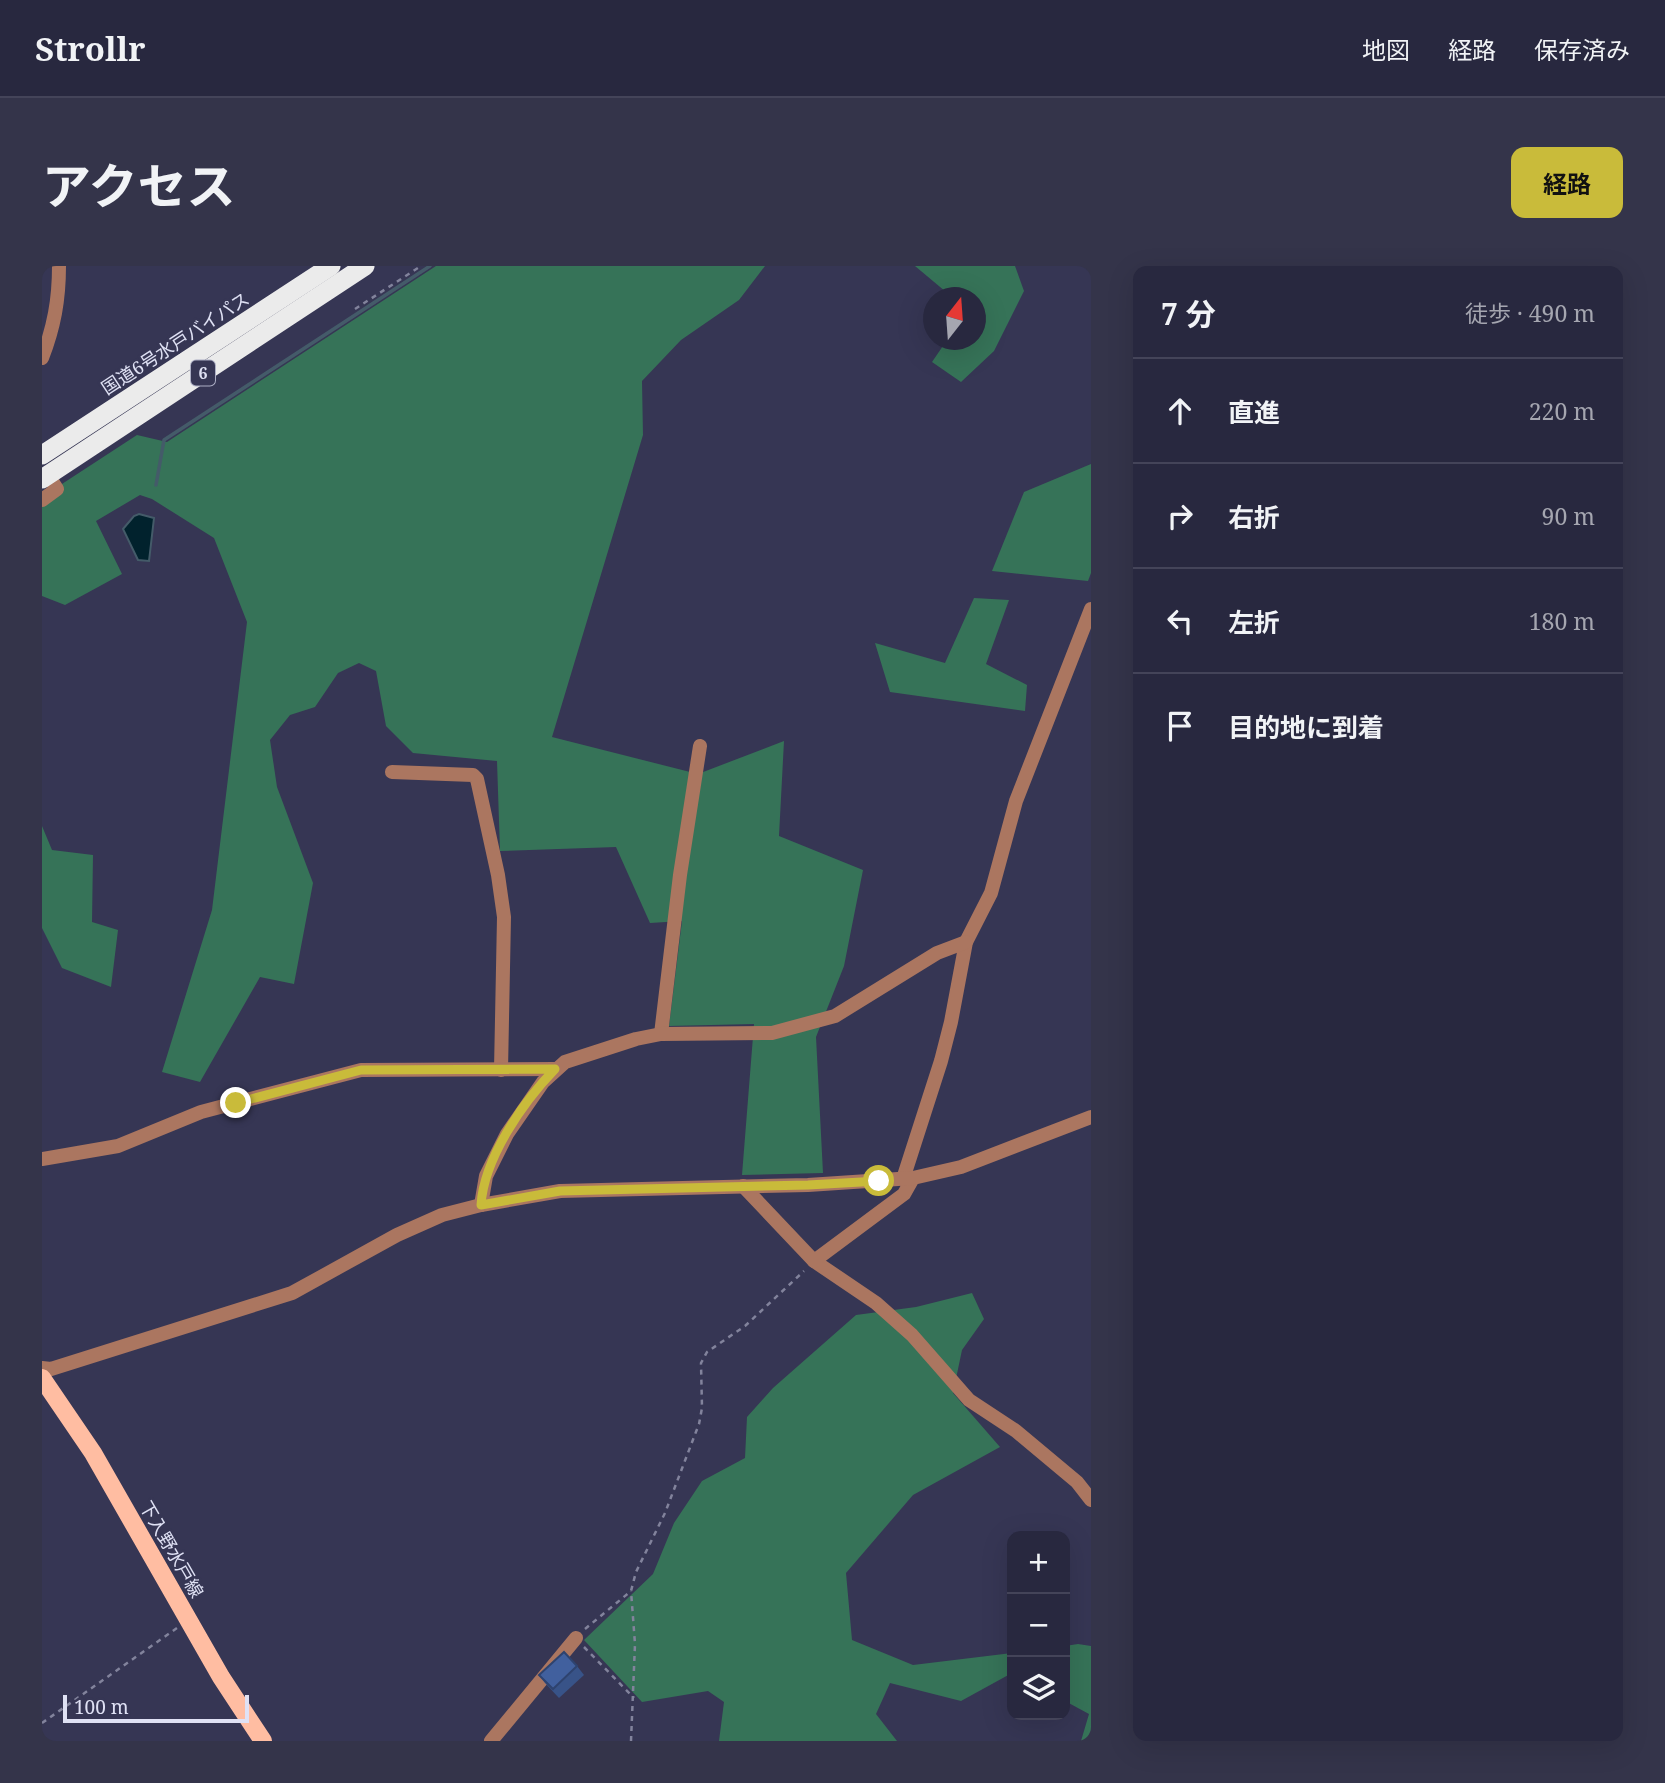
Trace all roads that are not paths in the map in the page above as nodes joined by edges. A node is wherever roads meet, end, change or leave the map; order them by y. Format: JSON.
{"nodes":[{"id":1,"x":59,"y":266,"type":"edge"},
{"id":2,"x":331,"y":266,"type":"edge"},
{"id":3,"x":365,"y":266,"type":"edge"},
{"id":4,"x":42,"y":358,"type":"edge"},
{"id":5,"x":42,"y":455,"type":"edge"},
{"id":6,"x":45,"y":477,"type":"edge"},
{"id":7,"x":42,"y":500,"type":"edge"},
{"id":8,"x":1091,"y":609,"type":"edge"},
{"id":9,"x":700,"y":746,"type":"dead end"},
{"id":10,"x":393,"y":772,"type":"dead end"},
{"id":11,"x":966,"y":942,"type":"junction"},
{"id":12,"x":661,"y":1034,"type":"junction"},
{"id":13,"x":555,"y":1069,"type":"junction"},
{"id":14,"x":501,"y":1070,"type":"junction"},
{"id":15,"x":1091,"y":1117,"type":"edge"},
{"id":16,"x":42,"y":1159,"type":"edge"},
{"id":17,"x":908,"y":1179,"type":"junction"},
{"id":18,"x":743,"y":1186,"type":"junction"},
{"id":19,"x":481,"y":1205,"type":"junction"},
{"id":20,"x":814,"y":1261,"type":"junction"},
{"id":21,"x":42,"y":1368,"type":"edge"},
{"id":22,"x":42,"y":1378,"type":"edge"},
{"id":23,"x":1091,"y":1500,"type":"edge"},
{"id":24,"x":576,"y":1638,"type":"road end"},
{"id":25,"x":263,"y":1741,"type":"edge"},
{"id":26,"x":491,"y":1741,"type":"edge"}],
"edges":[{"from":1,"to":4,"type":"street"},
{"from":2,"to":5,"type":"highway","name":"国道6号水戸バイパス","number":"6"},
{"from":3,"to":6,"type":"highway","number":"6"},
{"from":6,"to":7,"type":"street"},
{"from":8,"to":11,"type":"street"},
{"from":9,"to":12,"type":"street"},
{"from":10,"to":14,"type":"street"},
{"from":11,"to":12,"type":"street"},
{"from":11,"to":17,"type":"street"},
{"from":12,"to":13,"type":"street"},
{"from":13,"to":14,"type":"street"},
{"from":13,"to":19,"type":"street"},
{"from":14,"to":16,"type":"street"},
{"from":15,"to":17,"type":"street"},
{"from":17,"to":18,"type":"street"},
{"from":17,"to":20,"type":"street"},
{"from":18,"to":19,"type":"street"},
{"from":18,"to":20,"type":"street"},
{"from":19,"to":21,"type":"street"},
{"from":20,"to":23,"type":"street"},
{"from":22,"to":25,"type":"main road","name":"下入野水戸線"},
{"from":24,"to":26,"type":"street"}]}
